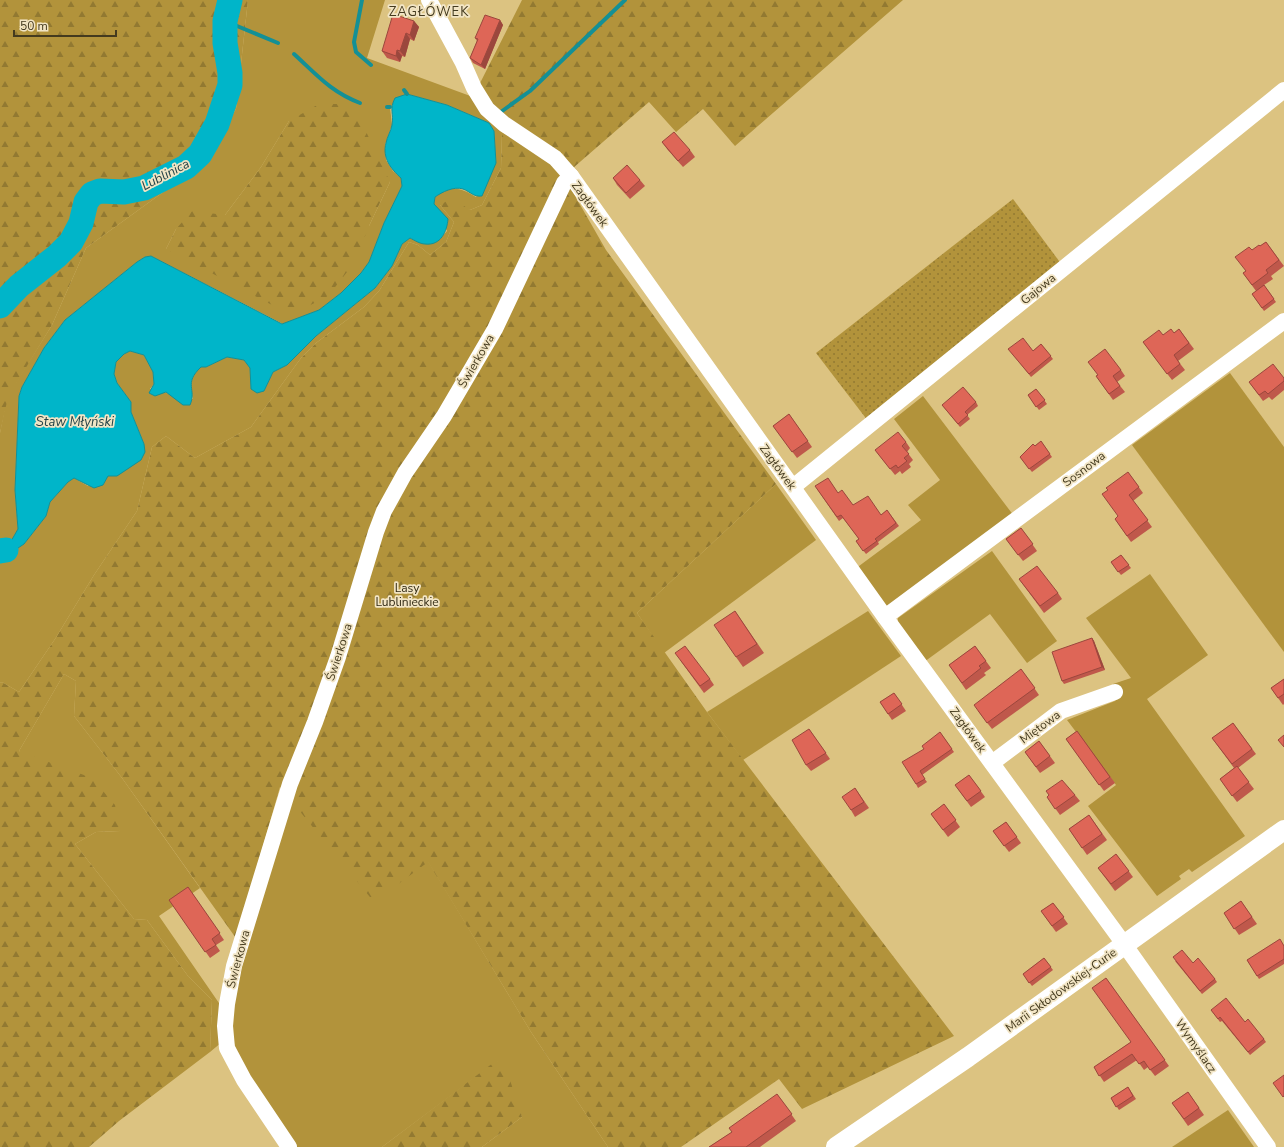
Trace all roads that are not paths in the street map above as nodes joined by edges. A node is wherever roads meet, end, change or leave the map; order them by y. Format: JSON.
{"nodes":[{"id":1,"x":429,"y":0,"type":"edge"},
{"id":2,"x":1284,"y":90,"type":"edge"},
{"id":3,"x":570,"y":176,"type":"junction"},
{"id":4,"x":1284,"y":321,"type":"edge"},
{"id":5,"x":793,"y":487,"type":"junction"},
{"id":6,"x":885,"y":617,"type":"junction"},
{"id":7,"x":1115,"y":692,"type":"dead end"},
{"id":8,"x":992,"y":763,"type":"junction"},
{"id":9,"x":1284,"y":830,"type":"edge"},
{"id":10,"x":1124,"y":944,"type":"junction"},
{"id":11,"x":289,"y":1147,"type":"edge"},
{"id":12,"x":836,"y":1147,"type":"edge"},
{"id":13,"x":1268,"y":1147,"type":"edge"}],
"edges":[{"from":1,"to":3,"type":"street","name":"Zagłówek"},
{"from":2,"to":5,"type":"street","name":"Gajowa"},
{"from":3,"to":5,"type":"street","name":"Zagłówek"},
{"from":3,"to":11,"type":"street","name":"Świerkowa"},
{"from":4,"to":6,"type":"street","name":"Sosnowa"},
{"from":5,"to":6,"type":"street","name":"Zagłówek"},
{"from":6,"to":8,"type":"street","name":"Zagłówek"},
{"from":7,"to":8,"type":"street","name":"Miętowa"},
{"from":8,"to":10,"type":"street","name":"Zagłówek"},
{"from":9,"to":10,"type":"street","name":"Marii Skłodowskiej-Curie"},
{"from":10,"to":12,"type":"street","name":"Marii Skłodowskiej-Curie"},
{"from":10,"to":13,"type":"street","name":"Wymyślacz"}]}
